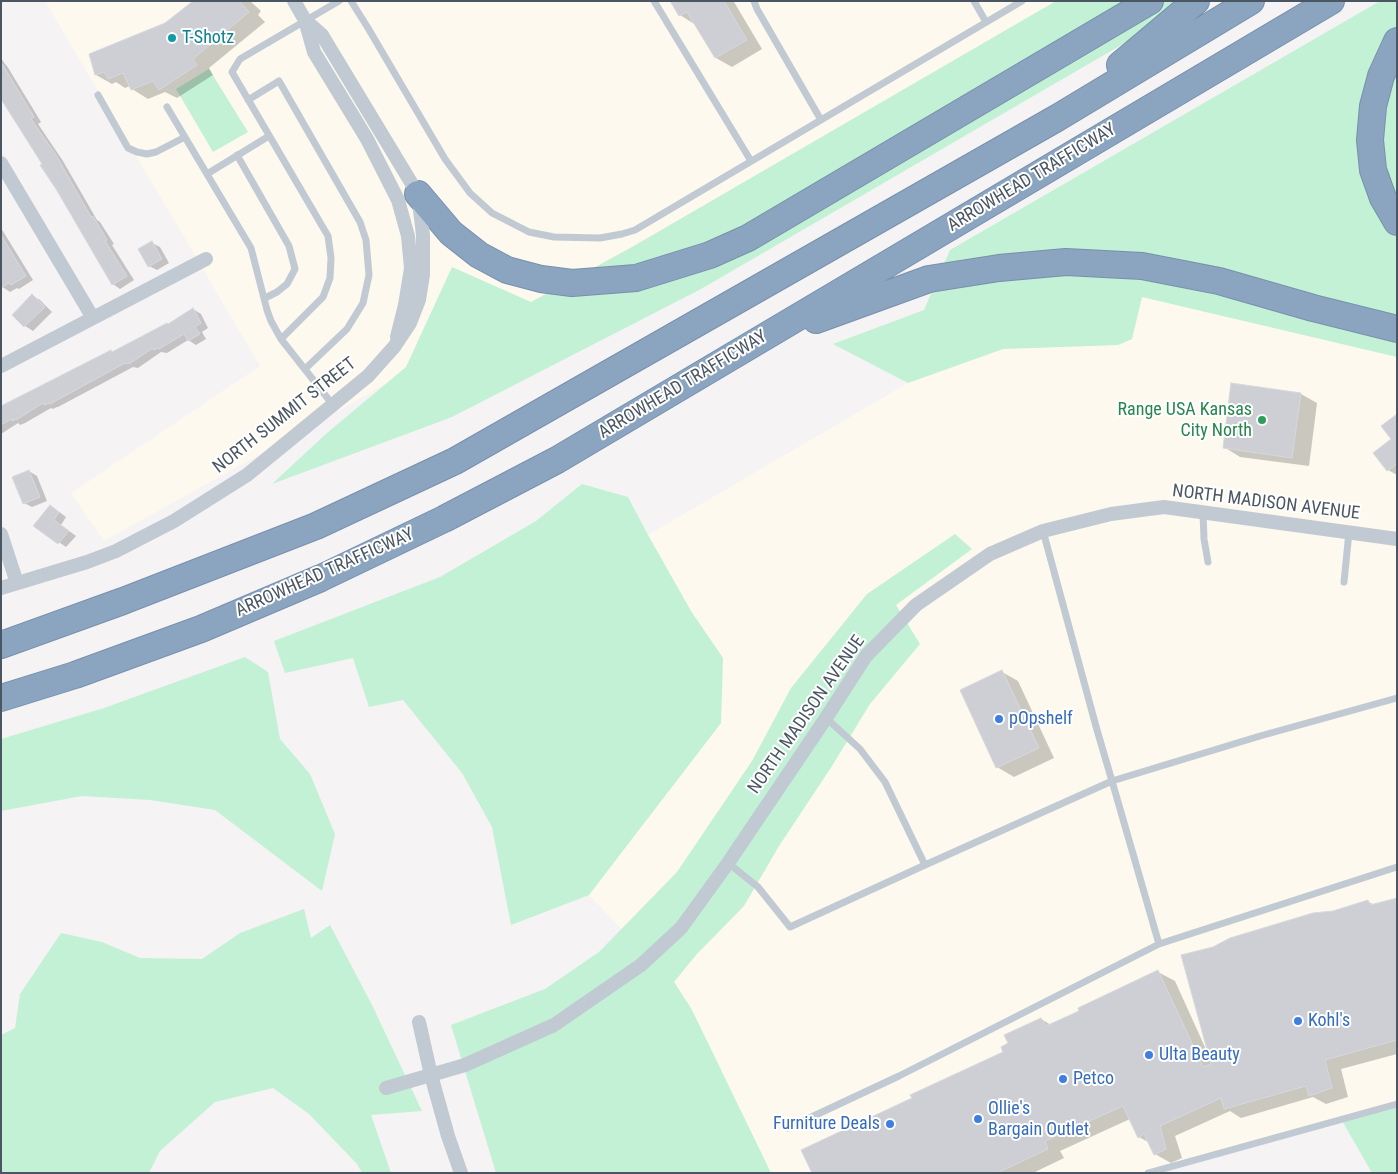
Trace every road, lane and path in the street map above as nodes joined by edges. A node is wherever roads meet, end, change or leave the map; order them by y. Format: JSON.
{"nodes":[{"id":1,"x":294,"y":1,"type":"edge"},
{"id":2,"x":339,"y":1,"type":"edge"},
{"id":3,"x":351,"y":1,"type":"edge"},
{"id":4,"x":654,"y":1,"type":"edge"},
{"id":5,"x":754,"y":1,"type":"edge"},
{"id":6,"x":974,"y":1,"type":"edge"},
{"id":7,"x":1022,"y":1,"type":"edge"},
{"id":8,"x":1150,"y":1,"type":"edge"},
{"id":9,"x":1196,"y":1,"type":"edge"},
{"id":10,"x":1251,"y":1,"type":"edge"},
{"id":11,"x":1331,"y":1,"type":"edge"},
{"id":12,"x":305,"y":20,"type":"junction"},
{"id":13,"x":986,"y":22,"type":"junction"},
{"id":14,"x":1397,"y":41,"type":"edge"},
{"id":15,"x":98,"y":95,"type":"dead end"},
{"id":16,"x":248,"y":100,"type":"junction"},
{"id":17,"x":167,"y":107,"type":"dead end"},
{"id":18,"x":1057,"y":118,"type":"junction"},
{"id":19,"x":821,"y":120,"type":"junction"},
{"id":20,"x":270,"y":136,"type":"junction"},
{"id":21,"x":185,"y":137,"type":"junction"},
{"id":22,"x":237,"y":156,"type":"junction"},
{"id":23,"x":751,"y":161,"type":"junction"},
{"id":24,"x":1,"y":163,"type":"edge"},
{"id":25,"x":207,"y":174,"type":"junction"},
{"id":26,"x":408,"y":197,"type":"junction"},
{"id":27,"x":1397,"y":222,"type":"edge"},
{"id":28,"x":206,"y":259,"type":"dead end"},
{"id":29,"x":264,"y":298,"type":"junction"},
{"id":30,"x":93,"y":318,"type":"junction"},
{"id":31,"x":1397,"y":329,"type":"edge"},
{"id":32,"x":282,"y":339,"type":"junction"},
{"id":33,"x":756,"y":342,"type":"junction"},
{"id":34,"x":394,"y":347,"type":"junction"},
{"id":35,"x":1,"y":366,"type":"edge"},
{"id":36,"x":306,"y":368,"type":"junction"},
{"id":37,"x":333,"y":404,"type":"junction"},
{"id":38,"x":1203,"y":513,"type":"junction"},
{"id":39,"x":1043,"y":531,"type":"junction"},
{"id":40,"x":1349,"y":532,"type":"junction"},
{"id":41,"x":1,"y":534,"type":"edge"},
{"id":42,"x":1397,"y":540,"type":"edge"},
{"id":43,"x":1208,"y":562,"type":"dead end"},
{"id":44,"x":1344,"y":582,"type":"dead end"},
{"id":45,"x":17,"y":583,"type":"junction"},
{"id":46,"x":1,"y":588,"type":"edge"},
{"id":47,"x":1,"y":645,"type":"edge"},
{"id":48,"x":1,"y":698,"type":"edge"},
{"id":49,"x":1397,"y":698,"type":"edge"},
{"id":50,"x":826,"y":718,"type":"junction"},
{"id":51,"x":1112,"y":781,"type":"junction"},
{"id":52,"x":728,"y":864,"type":"junction"},
{"id":53,"x":925,"y":865,"type":"junction"},
{"id":54,"x":1397,"y":867,"type":"edge"},
{"id":55,"x":1159,"y":944,"type":"junction"},
{"id":56,"x":419,"y":1022,"type":"dead end"},
{"id":57,"x":431,"y":1075,"type":"junction"},
{"id":58,"x":386,"y":1088,"type":"dead end"},
{"id":59,"x":1397,"y":1104,"type":"edge"},
{"id":60,"x":788,"y":1128,"type":"dead end"},
{"id":61,"x":461,"y":1173,"type":"edge"},
{"id":62,"x":1148,"y":1173,"type":"edge"}],
"edges":[{"from":1,"to":12,"type":"street"},
{"from":2,"to":12,"type":"lane"},
{"from":3,"to":23,"type":"lane"},
{"from":4,"to":23,"type":"lane"},
{"from":5,"to":19,"type":"lane"},
{"from":6,"to":13,"type":"lane"},
{"from":7,"to":13,"type":"lane"},
{"from":8,"to":26,"type":"highway"},
{"from":9,"to":18,"type":"highway"},
{"from":10,"to":18,"type":"highway"},
{"from":11,"to":33,"type":"highway","name":"ARROWHEAD TRAFFICWAY"},
{"from":12,"to":16,"type":"lane"},
{"from":12,"to":26,"type":"street"},
{"from":12,"to":26,"type":"street"},
{"from":13,"to":19,"type":"lane"},
{"from":14,"to":27,"type":"highway"},
{"from":15,"to":21,"type":"lane"},
{"from":16,"to":20,"type":"lane"},
{"from":16,"to":36,"type":"lane"},
{"from":17,"to":21,"type":"lane"},
{"from":18,"to":47,"type":"highway"},
{"from":19,"to":23,"type":"lane"},
{"from":20,"to":22,"type":"lane"},
{"from":20,"to":32,"type":"lane"},
{"from":21,"to":25,"type":"lane"},
{"from":22,"to":25,"type":"lane"},
{"from":22,"to":29,"type":"lane"},
{"from":24,"to":30,"type":"street"},
{"from":25,"to":29,"type":"lane"},
{"from":26,"to":34,"type":"street","name":"NORTH SUMMIT STREET"},
{"from":26,"to":34,"type":"street","name":"NORTH SUMMIT STREET"},
{"from":28,"to":30,"type":"street"},
{"from":29,"to":32,"type":"lane"},
{"from":30,"to":35,"type":"street"},
{"from":31,"to":33,"type":"highway"},
{"from":32,"to":36,"type":"lane"},
{"from":33,"to":48,"type":"highway","name":"ARROWHEAD TRAFFICWAY"},
{"from":34,"to":37,"type":"street","name":"NORTH SUMMIT STREET"},
{"from":36,"to":37,"type":"lane"},
{"from":37,"to":45,"type":"street","name":"NORTH SUMMIT STREET"},
{"from":38,"to":39,"type":"street","name":"NORTH MADISON AVENUE"},
{"from":38,"to":40,"type":"street","name":"NORTH MADISON AVENUE"},
{"from":38,"to":43,"type":"lane"},
{"from":39,"to":50,"type":"street","name":"NORTH MADISON AVENUE"},
{"from":39,"to":51,"type":"lane"},
{"from":40,"to":42,"type":"street","name":"NORTH MADISON AVENUE"},
{"from":40,"to":44,"type":"lane"},
{"from":41,"to":45,"type":"street"},
{"from":45,"to":46,"type":"street","name":"NORTH SUMMIT STREET"},
{"from":49,"to":51,"type":"lane"},
{"from":50,"to":52,"type":"street","name":"NORTH MADISON AVENUE"},
{"from":50,"to":53,"type":"lane"},
{"from":51,"to":53,"type":"lane"},
{"from":51,"to":55,"type":"lane"},
{"from":52,"to":53,"type":"lane"},
{"from":52,"to":57,"type":"street","name":"NORTH MADISON AVENUE"},
{"from":54,"to":55,"type":"lane"},
{"from":55,"to":60,"type":"lane"},
{"from":56,"to":57,"type":"street"},
{"from":57,"to":58,"type":"street","name":"NORTH MADISON AVENUE"},
{"from":57,"to":61,"type":"street"},
{"from":59,"to":62,"type":"lane"}]}
